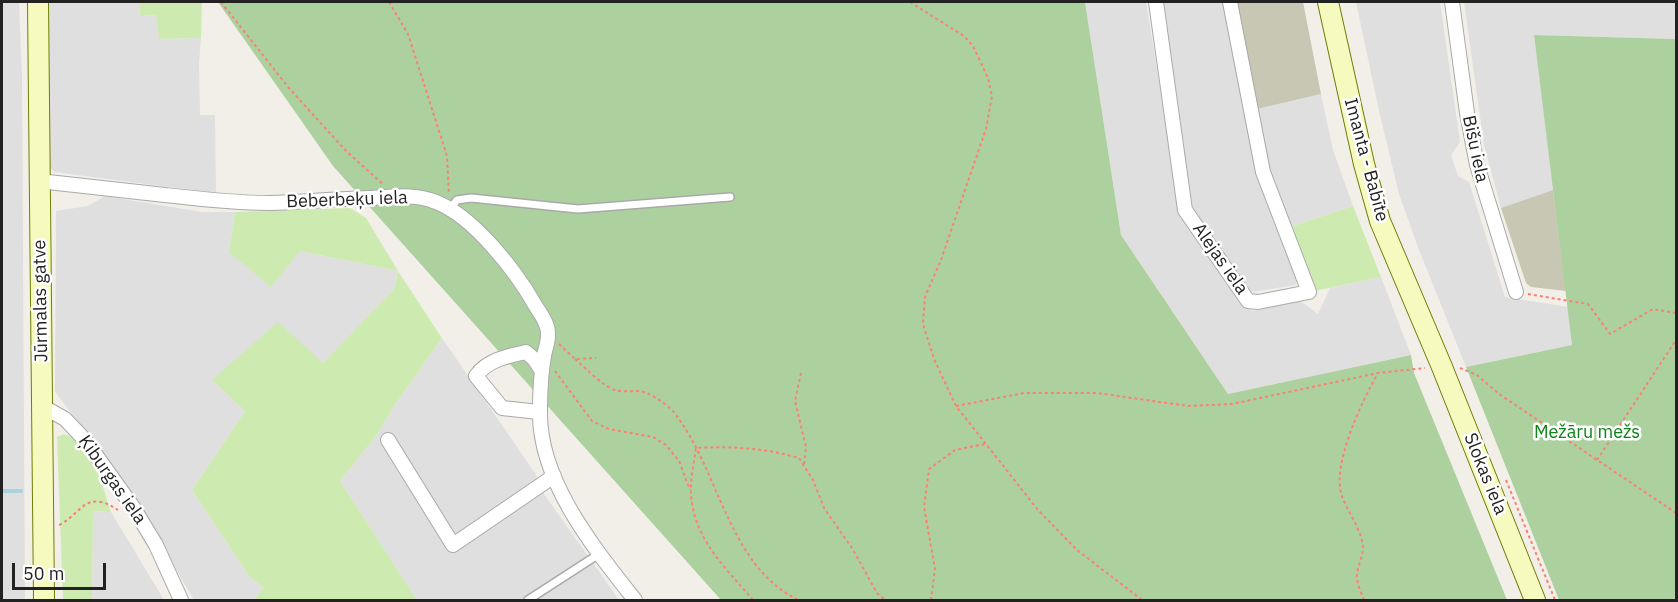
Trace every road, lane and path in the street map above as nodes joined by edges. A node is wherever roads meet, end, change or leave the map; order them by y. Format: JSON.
{"nodes":[{"id":1,"x":38,"y":2,"type":"edge"},
{"id":2,"x":221,"y":2,"type":"edge"},
{"id":3,"x":389,"y":2,"type":"edge"},
{"id":4,"x":910,"y":2,"type":"edge"},
{"id":5,"x":1155,"y":2,"type":"edge"},
{"id":6,"x":1230,"y":2,"type":"edge"},
{"id":7,"x":1328,"y":2,"type":"edge"},
{"id":8,"x":1452,"y":2,"type":"edge"},
{"id":9,"x":39,"y":181,"type":"junction"},
{"id":10,"x":396,"y":196,"type":"junction"},
{"id":11,"x":730,"y":196,"type":"dead end"},
{"id":12,"x":450,"y":209,"type":"junction"},
{"id":13,"x":1516,"y":292,"type":"joint"},
{"id":14,"x":1677,"y":313,"type":"edge"},
{"id":15,"x":548,"y":334,"type":"junction"},
{"id":16,"x":1677,"y":340,"type":"edge"},
{"id":17,"x":1434,"y":347,"type":"joint"},
{"id":18,"x":544,"y":356,"type":"junction"},
{"id":19,"x":597,"y":358,"type":"dead end"},
{"id":20,"x":575,"y":359,"type":"junction"},
{"id":21,"x":1451,"y":368,"type":"junction"},
{"id":22,"x":542,"y":371,"type":"junction"},
{"id":23,"x":801,"y":373,"type":"dead end"},
{"id":24,"x":1378,"y":373,"type":"junction"},
{"id":25,"x":1464,"y":377,"type":"dead end"},
{"id":26,"x":42,"y":406,"type":"junction"},
{"id":27,"x":956,"y":406,"type":"junction"},
{"id":28,"x":539,"y":412,"type":"junction"},
{"id":29,"x":388,"y":440,"type":"dead end"},
{"id":30,"x":985,"y":444,"type":"junction"},
{"id":31,"x":696,"y":448,"type":"junction"},
{"id":32,"x":1597,"y":460,"type":"junction"},
{"id":33,"x":804,"y":466,"type":"junction"},
{"id":34,"x":1503,"y":473,"type":"dead end"},
{"id":35,"x":554,"y":476,"type":"junction"},
{"id":36,"x":691,"y":493,"type":"junction"},
{"id":37,"x":1677,"y":513,"type":"edge"},
{"id":38,"x":123,"y":515,"type":"dead end"},
{"id":39,"x":44,"y":530,"type":"junction"},
{"id":40,"x":599,"y":554,"type":"junction"},
{"id":41,"x":44,"y":600,"type":"edge"},
{"id":42,"x":181,"y":600,"type":"edge"},
{"id":43,"x":528,"y":600,"type":"edge"},
{"id":44,"x":635,"y":600,"type":"edge"},
{"id":45,"x":753,"y":600,"type":"edge"},
{"id":46,"x":798,"y":600,"type":"edge"},
{"id":47,"x":885,"y":600,"type":"edge"},
{"id":48,"x":932,"y":600,"type":"edge"},
{"id":49,"x":1142,"y":600,"type":"edge"},
{"id":50,"x":1364,"y":600,"type":"edge"},
{"id":51,"x":1535,"y":600,"type":"edge"},
{"id":52,"x":1555,"y":600,"type":"edge"}],
"edges":[{"from":1,"to":9,"type":"main road","name":"Jūrmalas gatve"},
{"from":2,"to":10,"type":"path"},
{"from":3,"to":12,"type":"path"},
{"from":4,"to":27,"type":"path"},
{"from":5,"to":6,"type":"street","name":"Alejas iela"},
{"from":7,"to":17,"type":"main road","name":"Imanta - Babīte"},
{"from":8,"to":13,"type":"street","name":"Bišu iela"},
{"from":9,"to":10,"type":"street","name":"Beberbeķu iela"},
{"from":9,"to":26,"type":"main road","name":"Jūrmalas gatve"},
{"from":10,"to":12,"type":"street","name":"Beberbeķu iela"},
{"from":11,"to":12,"type":"lane"},
{"from":12,"to":15,"type":"street","name":"Beberbeķu iela"},
{"from":13,"to":14,"type":"path"},
{"from":15,"to":18,"type":"street"},
{"from":15,"to":20,"type":"path"},
{"from":16,"to":32,"type":"path"},
{"from":17,"to":21,"type":"main road","name":"Slokas iela"},
{"from":18,"to":22,"type":"street"},
{"from":18,"to":36,"type":"path"},
{"from":19,"to":20,"type":"path"},
{"from":20,"to":31,"type":"path"},
{"from":21,"to":24,"type":"path"},
{"from":21,"to":25,"type":"path"},
{"from":21,"to":32,"type":"path"},
{"from":21,"to":51,"type":"main road","name":"Slokas iela"},
{"from":22,"to":28,"type":"street"},
{"from":22,"to":28,"type":"street"},
{"from":23,"to":33,"type":"path"},
{"from":24,"to":27,"type":"path"},
{"from":24,"to":50,"type":"path"},
{"from":26,"to":39,"type":"main road","name":"Jūrmalas gatve"},
{"from":26,"to":42,"type":"street","name":"Ķiburgas iela"},
{"from":27,"to":30,"type":"path"},
{"from":28,"to":35,"type":"street"},
{"from":29,"to":35,"type":"street"},
{"from":30,"to":48,"type":"path"},
{"from":30,"to":49,"type":"path"},
{"from":31,"to":33,"type":"path"},
{"from":31,"to":36,"type":"path"},
{"from":31,"to":46,"type":"path"},
{"from":32,"to":37,"type":"path"},
{"from":33,"to":47,"type":"path"},
{"from":34,"to":52,"type":"path"},
{"from":35,"to":40,"type":"street"},
{"from":36,"to":45,"type":"path"},
{"from":38,"to":39,"type":"path"},
{"from":39,"to":41,"type":"main road","name":"Jūrmalas gatve"},
{"from":40,"to":43,"type":"lane"},
{"from":40,"to":44,"type":"street"}]}
